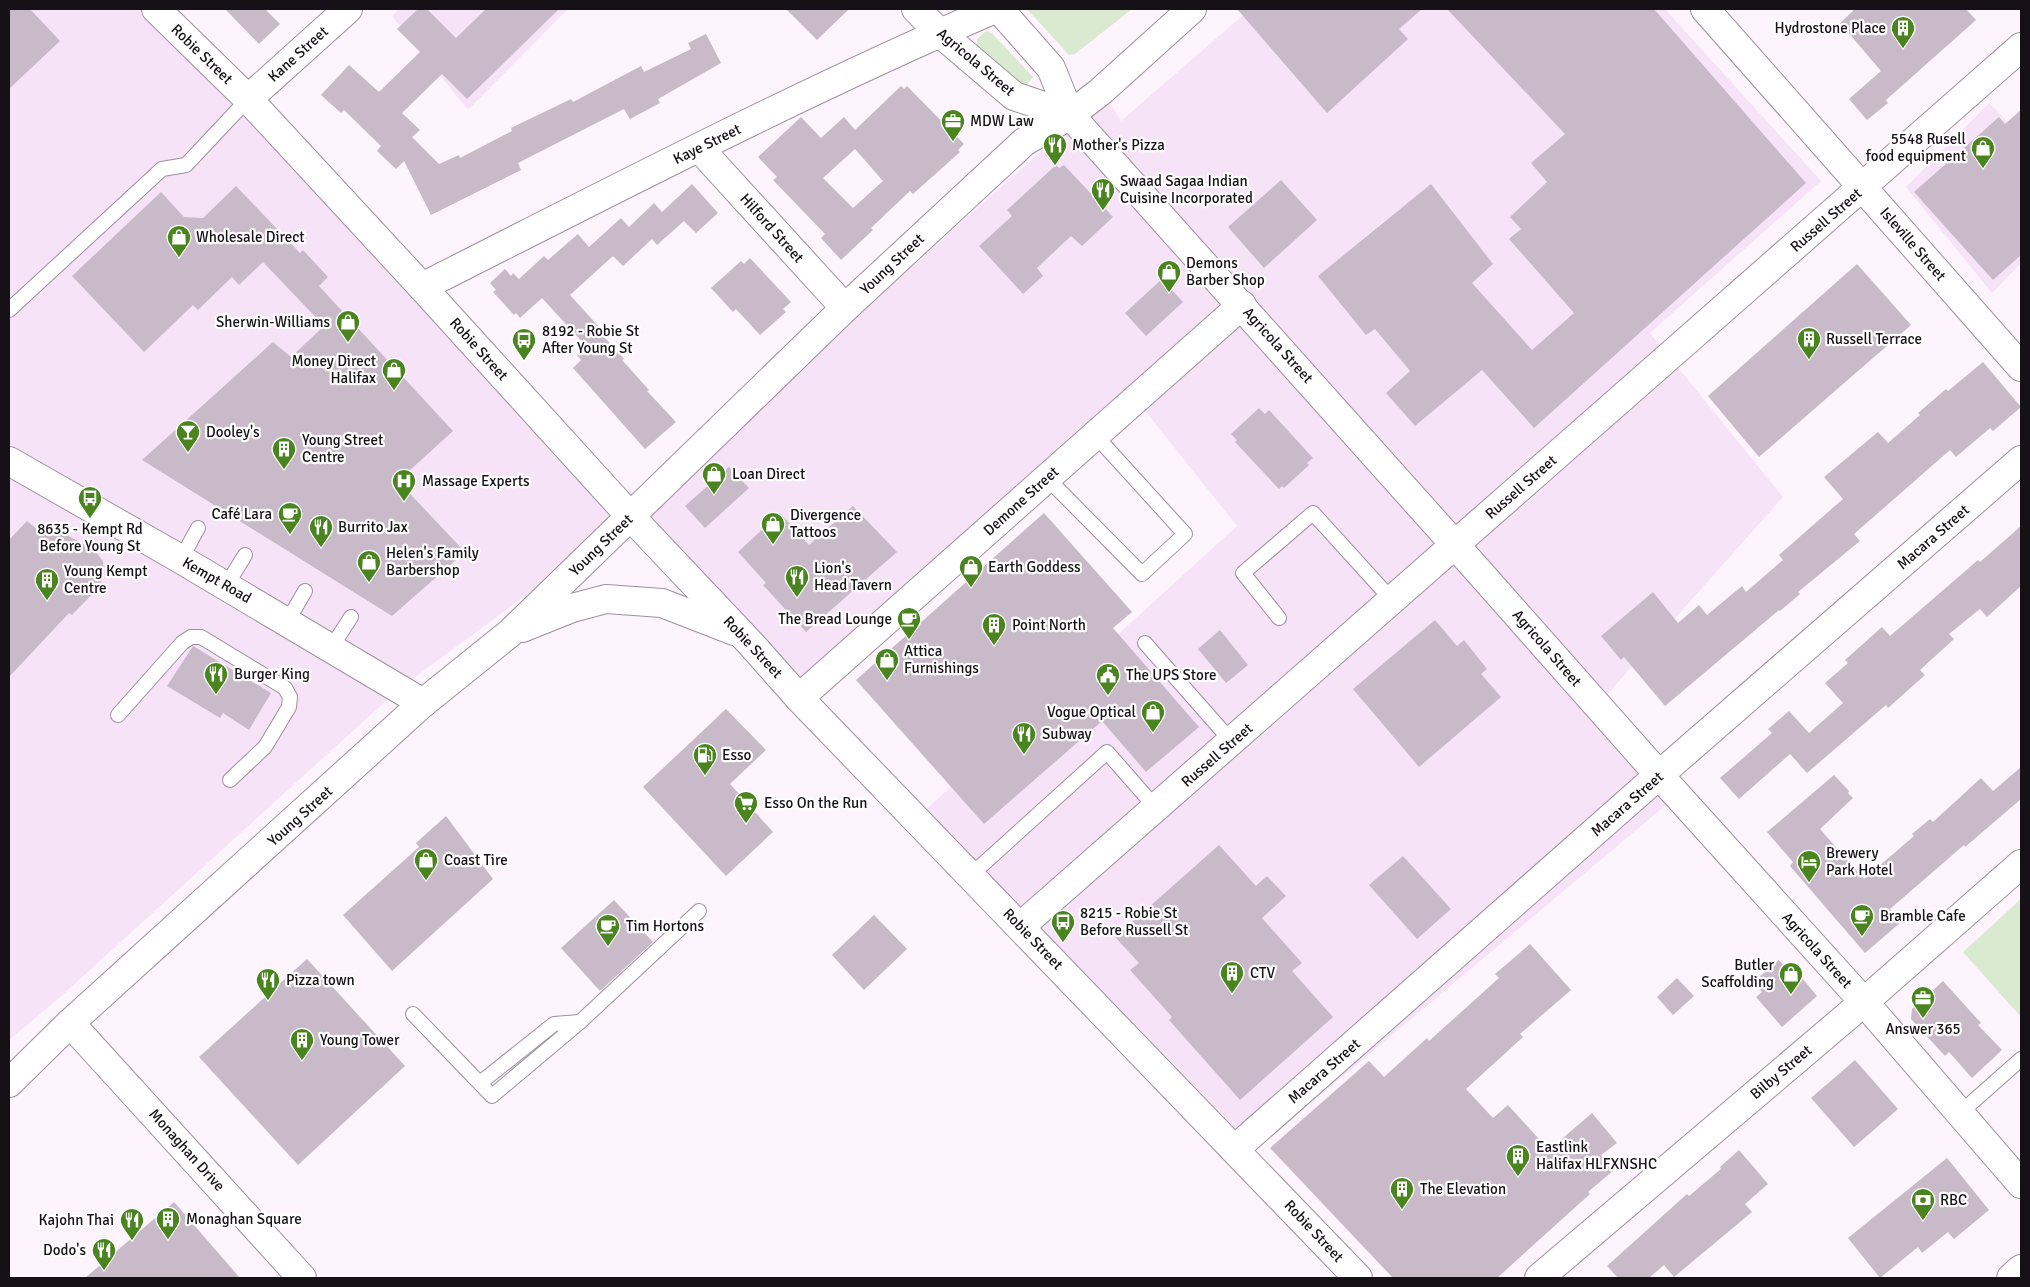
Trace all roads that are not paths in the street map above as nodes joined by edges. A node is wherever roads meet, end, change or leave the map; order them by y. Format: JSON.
{"nodes":[{"id":1,"x":156,"y":9,"type":"edge"},
{"id":2,"x":348,"y":9,"type":"edge"},
{"id":3,"x":916,"y":9,"type":"edge"},
{"id":4,"x":995,"y":9,"type":"edge"},
{"id":5,"x":999,"y":9,"type":"edge"},
{"id":6,"x":1192,"y":9,"type":"edge"},
{"id":7,"x":1705,"y":9,"type":"edge"},
{"id":8,"x":940,"y":33,"type":"junction"},
{"id":9,"x":2021,"y":47,"type":"edge"},
{"id":10,"x":248,"y":99,"type":"junction"},
{"id":11,"x":1070,"y":115,"type":"junction"},
{"id":12,"x":699,"y":148,"type":"junction"},
{"id":13,"x":1864,"y":188,"type":"junction"},
{"id":14,"x":422,"y":287,"type":"junction"},
{"id":15,"x":1242,"y":305,"type":"junction"},
{"id":16,"x":845,"y":308,"type":"junction"},
{"id":17,"x":9,"y":310,"type":"edge"},
{"id":18,"x":2021,"y":367,"type":"edge"},
{"id":19,"x":1095,"y":435,"type":"junction"},
{"id":20,"x":9,"y":460,"type":"edge"},
{"id":21,"x":2021,"y":460,"type":"edge"},
{"id":22,"x":1047,"y":478,"type":"junction"},
{"id":23,"x":631,"y":517,"type":"junction"},
{"id":24,"x":198,"y":528,"type":"dead end"},
{"id":25,"x":1455,"y":544,"type":"junction"},
{"id":26,"x":245,"y":555,"type":"dead end"},
{"id":27,"x":181,"y":559,"type":"junction"},
{"id":28,"x":226,"y":586,"type":"junction"},
{"id":29,"x":305,"y":591,"type":"dead end"},
{"id":30,"x":1392,"y":600,"type":"junction"},
{"id":31,"x":351,"y":617,"type":"dead end"},
{"id":32,"x":1279,"y":618,"type":"dead end"},
{"id":33,"x":288,"y":622,"type":"junction"},
{"id":34,"x":510,"y":633,"type":"junction"},
{"id":35,"x":743,"y":635,"type":"junction"},
{"id":36,"x":1145,"y":643,"type":"dead end"},
{"id":37,"x":331,"y":648,"type":"junction"},
{"id":38,"x":800,"y":698,"type":"junction"},
{"id":39,"x":423,"y":703,"type":"junction"},
{"id":40,"x":118,"y":715,"type":"dead end"},
{"id":41,"x":1232,"y":742,"type":"junction"},
{"id":42,"x":1659,"y":775,"type":"junction"},
{"id":43,"x":230,"y":780,"type":"dead end"},
{"id":44,"x":1156,"y":808,"type":"junction"},
{"id":45,"x":2021,"y":864,"type":"edge"},
{"id":46,"x":971,"y":875,"type":"junction"},
{"id":47,"x":699,"y":911,"type":"dead end"},
{"id":48,"x":1021,"y":926,"type":"junction"},
{"id":49,"x":1864,"y":1002,"type":"junction"},
{"id":50,"x":413,"y":1014,"type":"dead end"},
{"id":51,"x":70,"y":1023,"type":"junction"},
{"id":52,"x":2021,"y":1059,"type":"edge"},
{"id":53,"x":9,"y":1083,"type":"edge"},
{"id":54,"x":1960,"y":1113,"type":"junction"},
{"id":55,"x":1235,"y":1149,"type":"junction"},
{"id":56,"x":2021,"y":1184,"type":"edge"},
{"id":57,"x":2021,"y":1269,"type":"edge"},
{"id":58,"x":302,"y":1278,"type":"edge"},
{"id":59,"x":1358,"y":1278,"type":"edge"},
{"id":60,"x":1538,"y":1278,"type":"edge"},
{"id":61,"x":2011,"y":1278,"type":"edge"}],
"edges":[{"from":1,"to":10,"type":"street","name":"Robie Street"},
{"from":2,"to":10,"type":"street","name":"Kane Street"},
{"from":3,"to":8,"type":"street","name":"Agricola Street"},
{"from":4,"to":8,"type":"street","name":"Kaye Street"},
{"from":5,"to":11,"type":"street","name":"Agricola Street"},
{"from":6,"to":11,"type":"street","name":"Young Street"},
{"from":7,"to":13,"type":"street","name":"Isleville Street"},
{"from":8,"to":11,"type":"street","name":"Agricola Street"},
{"from":8,"to":12,"type":"street","name":"Kaye Street"},
{"from":9,"to":13,"type":"street","name":"Russell Street"},
{"from":10,"to":14,"type":"street","name":"Robie Street"},
{"from":10,"to":17,"type":"lane"},
{"from":11,"to":15,"type":"street","name":"Agricola Street"},
{"from":11,"to":16,"type":"street","name":"Young Street"},
{"from":12,"to":14,"type":"street","name":"Kaye Street"},
{"from":12,"to":16,"type":"street","name":"Hilford Street"},
{"from":13,"to":18,"type":"street","name":"Isleville Street"},
{"from":13,"to":25,"type":"street","name":"Russell Street"},
{"from":14,"to":23,"type":"street","name":"Robie Street"},
{"from":15,"to":19,"type":"street","name":"Demone Street"},
{"from":15,"to":25,"type":"street","name":"Agricola Street"},
{"from":16,"to":23,"type":"street","name":"Young Street"},
{"from":19,"to":22,"type":"street","name":"Demone Street"},
{"from":19,"to":22,"type":"lane"},
{"from":20,"to":27,"type":"street","name":"Kempt Road"},
{"from":21,"to":42,"type":"street","name":"Macara Street"},
{"from":22,"to":38,"type":"street","name":"Demone Street"},
{"from":23,"to":34,"type":"street","name":"Young Street"},
{"from":23,"to":35,"type":"street","name":"Robie Street"},
{"from":24,"to":27,"type":"lane"},
{"from":25,"to":30,"type":"street","name":"Russell Street"},
{"from":25,"to":42,"type":"street","name":"Agricola Street"},
{"from":26,"to":28,"type":"lane"},
{"from":27,"to":28,"type":"street","name":"Kempt Road"},
{"from":28,"to":33,"type":"street","name":"Kempt Road"},
{"from":29,"to":33,"type":"lane"},
{"from":30,"to":32,"type":"lane"},
{"from":30,"to":41,"type":"street","name":"Russell Street"},
{"from":31,"to":37,"type":"lane"},
{"from":33,"to":37,"type":"street","name":"Kempt Road"},
{"from":34,"to":35,"type":"street"},
{"from":34,"to":39,"type":"street","name":"Young Street"},
{"from":35,"to":38,"type":"street","name":"Robie Street"},
{"from":36,"to":41,"type":"lane"},
{"from":37,"to":39,"type":"street","name":"Kempt Road"},
{"from":38,"to":46,"type":"street","name":"Robie Street"},
{"from":39,"to":51,"type":"street","name":"Young Street"},
{"from":40,"to":43,"type":"lane"},
{"from":41,"to":44,"type":"street","name":"Russell Street"},
{"from":42,"to":49,"type":"street","name":"Agricola Street"},
{"from":42,"to":55,"type":"street","name":"Macara Street"},
{"from":44,"to":46,"type":"lane"},
{"from":44,"to":48,"type":"street","name":"Russell Street"},
{"from":45,"to":49,"type":"street","name":"Bilby Street"},
{"from":46,"to":48,"type":"street","name":"Robie Street"},
{"from":47,"to":50,"type":"lane"},
{"from":48,"to":55,"type":"street","name":"Robie Street"},
{"from":49,"to":54,"type":"street","name":"Agricola Street"},
{"from":49,"to":60,"type":"street","name":"Bilby Street"},
{"from":51,"to":53,"type":"street","name":"Young Street"},
{"from":51,"to":58,"type":"street","name":"Monaghan Drive"},
{"from":52,"to":54,"type":"lane"},
{"from":54,"to":56,"type":"street","name":"Agricola Street"},
{"from":55,"to":59,"type":"street","name":"Robie Street"},
{"from":57,"to":61,"type":"street"}]}
